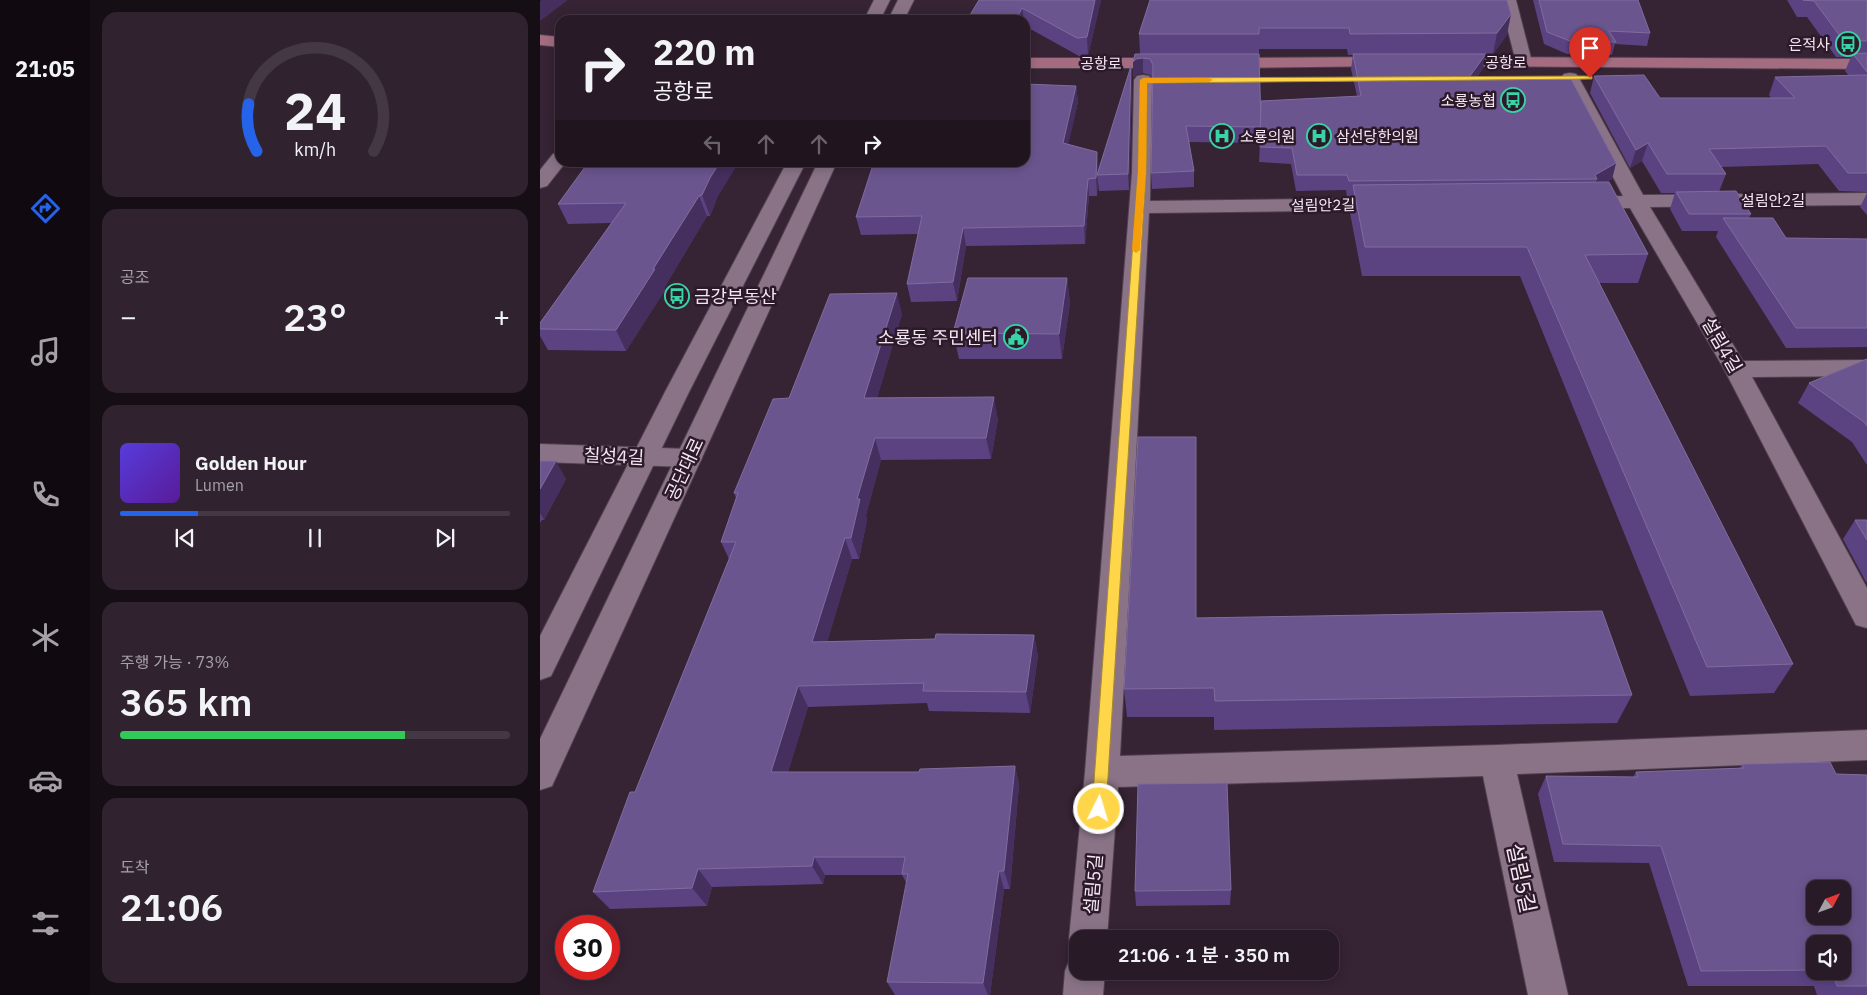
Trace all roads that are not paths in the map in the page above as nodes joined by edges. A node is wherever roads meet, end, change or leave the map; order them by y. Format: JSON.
{"nodes":[{"id":1,"x":882,"y":0,"type":"edge"},
{"id":2,"x":906,"y":0,"type":"edge"},
{"id":3,"x":1508,"y":0,"type":"edge"},
{"id":4,"x":874,"y":15,"type":"edge"},
{"id":5,"x":898,"y":15,"type":"edge"},
{"id":6,"x":540,"y":40,"type":"edge"},
{"id":7,"x":555,"y":42,"type":"edge"},
{"id":8,"x":1404,"y":62,"type":"edge"},
{"id":9,"x":1434,"y":62,"type":"edge"},
{"id":10,"x":1524,"y":62,"type":"junction"},
{"id":11,"x":1030,"y":63,"type":"edge"},
{"id":12,"x":1184,"y":63,"type":"edge"},
{"id":13,"x":1204,"y":63,"type":"edge"},
{"id":14,"x":1867,"y":64,"type":"edge"},
{"id":15,"x":1451,"y":78,"type":"edge"},
{"id":16,"x":1570,"y":78,"type":"junction"},
{"id":17,"x":1867,"y":79,"type":"edge"},
{"id":18,"x":1144,"y":80,"type":"dead end"},
{"id":19,"x":540,"y":154,"type":"edge"},
{"id":20,"x":555,"y":156,"type":"edge"},
{"id":21,"x":555,"y":163,"type":"edge"},
{"id":22,"x":794,"y":167,"type":"edge"},
{"id":23,"x":826,"y":167,"type":"edge"},
{"id":24,"x":540,"y":182,"type":"edge"},
{"id":25,"x":1867,"y":199,"type":"edge"},
{"id":26,"x":1636,"y":201,"type":"junction"},
{"id":27,"x":1567,"y":202,"type":"edge"},
{"id":28,"x":1408,"y":204,"type":"edge"},
{"id":29,"x":1139,"y":207,"type":"junction"},
{"id":30,"x":1867,"y":368,"type":"edge"},
{"id":31,"x":1736,"y":369,"type":"junction"},
{"id":32,"x":540,"y":453,"type":"edge"},
{"id":33,"x":645,"y":458,"type":"junction"},
{"id":34,"x":689,"y":458,"type":"junction"},
{"id":35,"x":1866,"y":612,"type":"edge"},
{"id":36,"x":540,"y":667,"type":"edge"},
{"id":37,"x":1867,"y":745,"type":"edge"},
{"id":38,"x":1497,"y":760,"type":"junction"},
{"id":39,"x":1102,"y":772,"type":"junction"},
{"id":40,"x":540,"y":775,"type":"edge"},
{"id":41,"x":1089,"y":930,"type":"edge"},
{"id":42,"x":1084,"y":980,"type":"edge"},
{"id":43,"x":1083,"y":995,"type":"edge"},
{"id":44,"x":1548,"y":995,"type":"edge"}],
"edges":[{"from":1,"to":4,"type":"street"},
{"from":2,"to":5,"type":"street"},
{"from":3,"to":10,"type":"street"},
{"from":6,"to":7,"type":"main road"},
{"from":8,"to":13,"type":"main road"},
{"from":9,"to":10,"type":"main road","name":"공항로"},
{"from":10,"to":14,"type":"main road","name":"공항로"},
{"from":11,"to":12,"type":"main road","name":"공항로"},
{"from":15,"to":16,"type":"main road","name":"공항로"},
{"from":16,"to":17,"type":"main road","name":"공항로"},
{"from":16,"to":26,"type":"street","name":"설림4길"},
{"from":18,"to":29,"type":"street","name":"설림5길"},
{"from":19,"to":20,"type":"street"},
{"from":21,"to":24,"type":"street"},
{"from":22,"to":33,"type":"street"},
{"from":23,"to":34,"type":"street","name":"공단대로"},
{"from":25,"to":26,"type":"street","name":"설림안2길"},
{"from":26,"to":27,"type":"street","name":"설림안2길"},
{"from":26,"to":31,"type":"street","name":"설림4길"},
{"from":28,"to":29,"type":"street","name":"설림안2길"},
{"from":29,"to":39,"type":"street","name":"설림5길"},
{"from":30,"to":31,"type":"street"},
{"from":31,"to":35,"type":"street","name":"설림4길"},
{"from":32,"to":33,"type":"street","name":"칠성4길"},
{"from":33,"to":34,"type":"street","name":"칠성4길"},
{"from":33,"to":36,"type":"street"},
{"from":34,"to":40,"type":"street","name":"공단대로"},
{"from":37,"to":38,"type":"street"},
{"from":38,"to":39,"type":"street"},
{"from":38,"to":44,"type":"street","name":"설림5길"},
{"from":39,"to":41,"type":"street","name":"설림5길"},
{"from":42,"to":43,"type":"street"}]}
